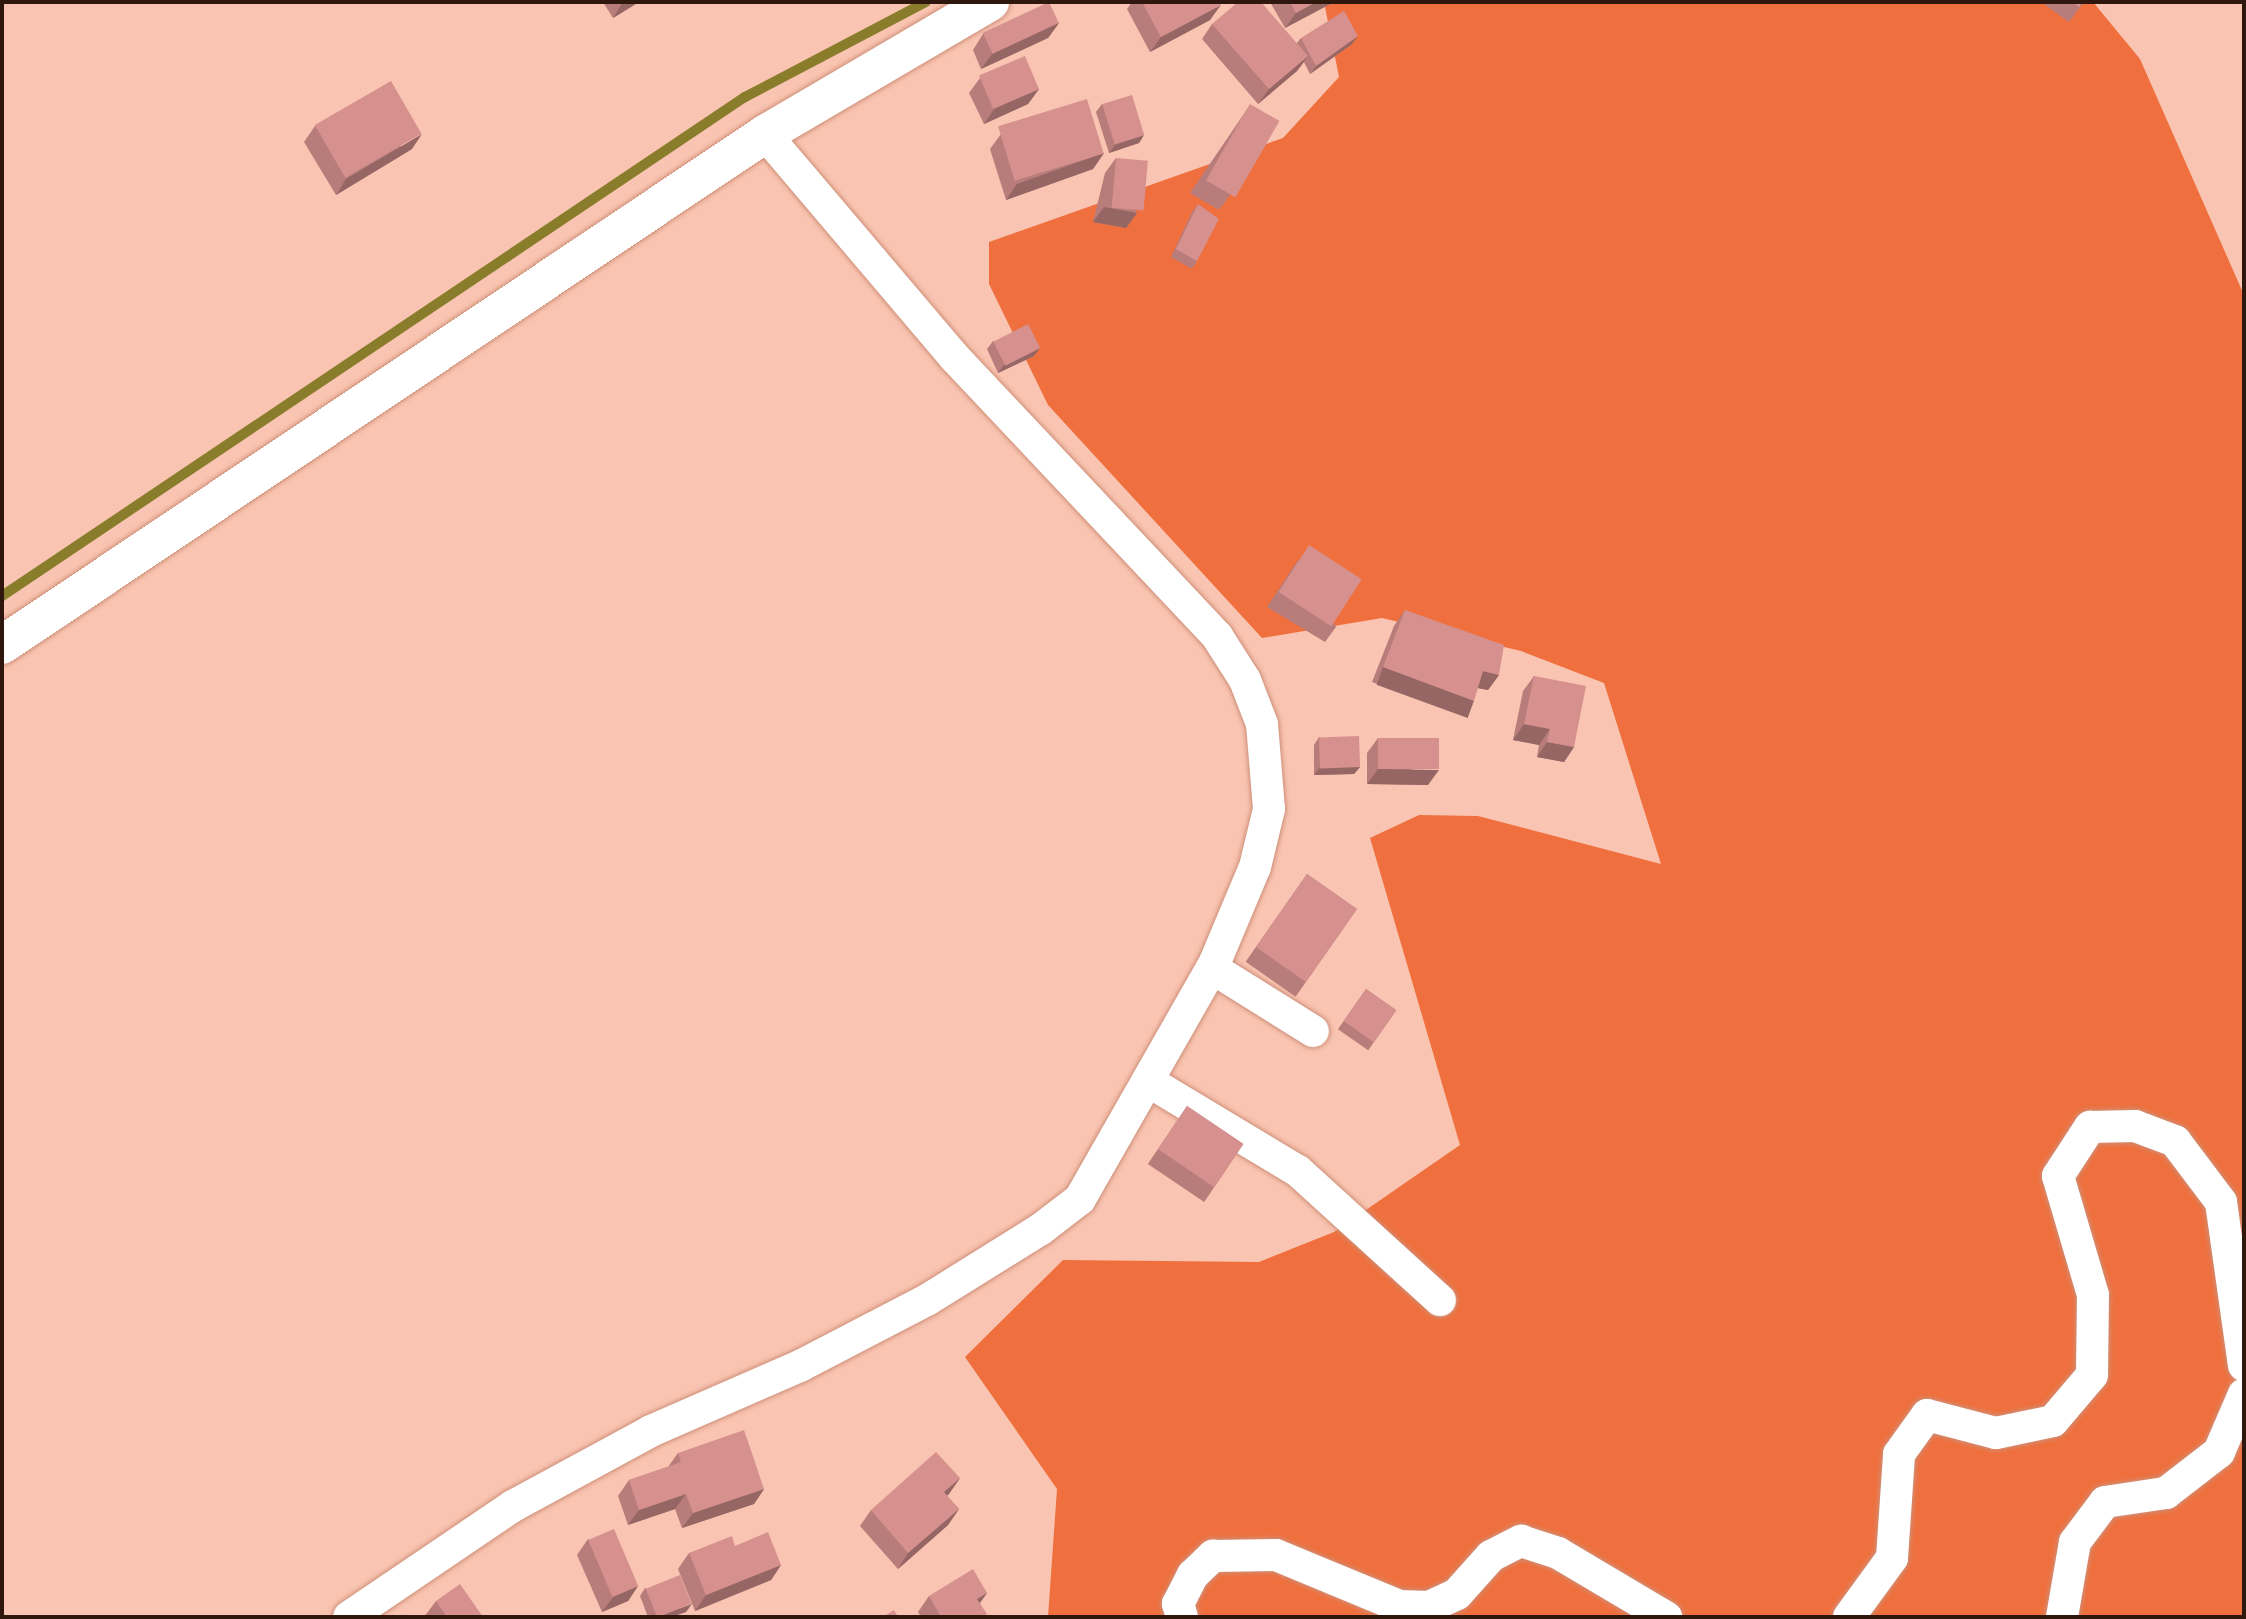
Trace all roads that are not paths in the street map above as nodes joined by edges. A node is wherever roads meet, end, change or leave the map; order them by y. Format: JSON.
{"nodes":[{"id":1,"x":990,"y":2,"type":"edge"},
{"id":2,"x":765,"y":134,"type":"junction"},
{"id":3,"x":2,"y":645,"type":"edge"},
{"id":4,"x":1212,"y":968,"type":"junction"},
{"id":5,"x":1313,"y":1031,"type":"dead end"},
{"id":6,"x":1148,"y":1082,"type":"junction"},
{"id":7,"x":1440,"y":1300,"type":"dead end"},
{"id":8,"x":2244,"y":1365,"type":"edge"},
{"id":9,"x":2244,"y":1394,"type":"edge"},
{"id":10,"x":349,"y":1617,"type":"edge"},
{"id":11,"x":1182,"y":1617,"type":"edge"},
{"id":12,"x":1666,"y":1617,"type":"edge"},
{"id":13,"x":1849,"y":1617,"type":"edge"},
{"id":14,"x":2062,"y":1617,"type":"edge"}],
"edges":[{"from":1,"to":2,"type":"street"},
{"from":2,"to":3,"type":"street"},
{"from":2,"to":4,"type":"street"},
{"from":4,"to":5,"type":"street"},
{"from":4,"to":6,"type":"street"},
{"from":6,"to":7,"type":"street"},
{"from":6,"to":10,"type":"street"},
{"from":8,"to":13,"type":"street"},
{"from":9,"to":14,"type":"street"},
{"from":11,"to":12,"type":"street"}]}
